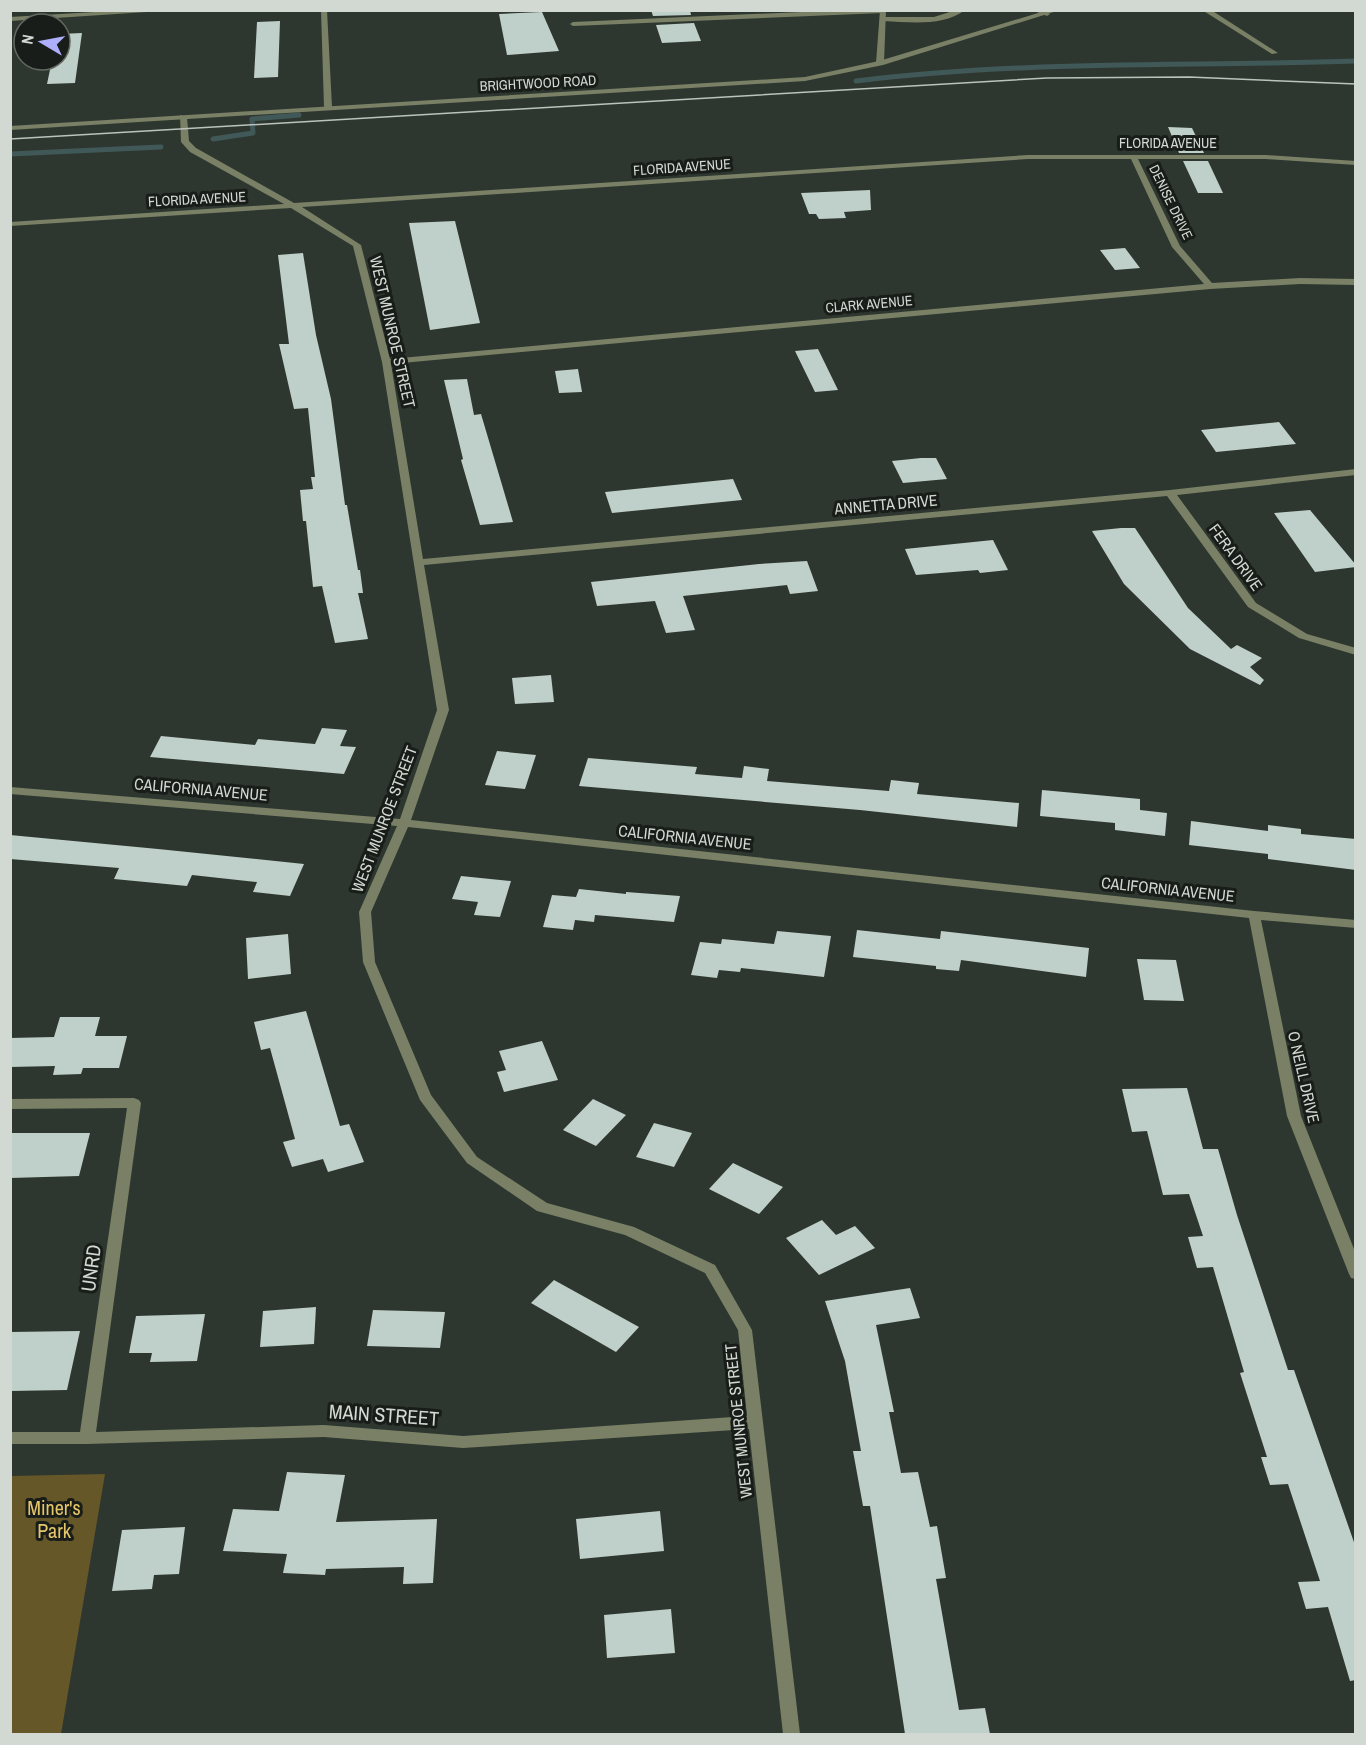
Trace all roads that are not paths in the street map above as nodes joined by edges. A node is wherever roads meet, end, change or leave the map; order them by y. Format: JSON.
{"nodes":[{"id":1,"x":174,"y":10,"type":"edge"},
{"id":2,"x":324,"y":10,"type":"edge"},
{"id":3,"x":962,"y":10,"type":"edge"},
{"id":4,"x":1035,"y":10,"type":"edge"},
{"id":5,"x":1057,"y":10,"type":"edge"},
{"id":6,"x":1206,"y":10,"type":"edge"},
{"id":7,"x":883,"y":14,"type":"edge"},
{"id":8,"x":1047,"y":14,"type":"junction"},
{"id":9,"x":10,"y":19,"type":"edge"},
{"id":10,"x":573,"y":24,"type":"dead end"},
{"id":11,"x":1274,"y":53,"type":"dead end"},
{"id":12,"x":880,"y":63,"type":"junction"},
{"id":13,"x":328,"y":107,"type":"junction"},
{"id":14,"x":183,"y":117,"type":"junction"},
{"id":15,"x":10,"y":128,"type":"edge"},
{"id":16,"x":1133,"y":156,"type":"junction"},
{"id":17,"x":1356,"y":163,"type":"edge"},
{"id":18,"x":294,"y":206,"type":"junction"},
{"id":19,"x":10,"y":224,"type":"edge"},
{"id":20,"x":1356,"y":282,"type":"edge"},
{"id":21,"x":1210,"y":286,"type":"junction"},
{"id":22,"x":386,"y":362,"type":"junction"},
{"id":23,"x":1356,"y":472,"type":"edge"},
{"id":24,"x":1170,"y":493,"type":"junction"},
{"id":25,"x":420,"y":562,"type":"junction"},
{"id":26,"x":1356,"y":652,"type":"edge"},
{"id":27,"x":10,"y":790,"type":"edge"},
{"id":28,"x":404,"y":823,"type":"junction"},
{"id":29,"x":1254,"y":915,"type":"junction"},
{"id":30,"x":1356,"y":924,"type":"edge"},
{"id":31,"x":10,"y":1104,"type":"edge"},
{"id":32,"x":1356,"y":1274,"type":"edge"},
{"id":33,"x":754,"y":1422,"type":"junction"},
{"id":34,"x":10,"y":1438,"type":"edge"},
{"id":35,"x":87,"y":1438,"type":"junction"},
{"id":36,"x":792,"y":1734,"type":"edge"}],
"edges":[{"from":1,"to":9,"type":"street"},
{"from":2,"to":13,"type":"street"},
{"from":3,"to":7,"type":"street"},
{"from":4,"to":8,"type":"street"},
{"from":5,"to":8,"type":"street","name":"BRIGHTWOOD ROAD"},
{"from":6,"to":11,"type":"street"},
{"from":7,"to":10,"type":"street"},
{"from":7,"to":12,"type":"street"},
{"from":8,"to":12,"type":"street","name":"BRIGHTWOOD ROAD"},
{"from":12,"to":13,"type":"street","name":"BRIGHTWOOD ROAD"},
{"from":13,"to":14,"type":"street","name":"BRIGHTWOOD ROAD"},
{"from":14,"to":15,"type":"street","name":"BRIGHTWOOD ROAD"},
{"from":14,"to":18,"type":"street","name":"WEST MUNROE STREET"},
{"from":16,"to":17,"type":"street","name":"FLORIDA AVENUE"},
{"from":16,"to":18,"type":"street","name":"FLORIDA AVENUE"},
{"from":16,"to":21,"type":"street","name":"DENISE DRIVE"},
{"from":18,"to":19,"type":"street","name":"FLORIDA AVENUE"},
{"from":18,"to":22,"type":"street","name":"WEST MUNROE STREET"},
{"from":20,"to":21,"type":"street","name":"CLARK AVENUE"},
{"from":21,"to":22,"type":"street","name":"CLARK AVENUE"},
{"from":22,"to":25,"type":"street","name":"WEST MUNROE STREET"},
{"from":23,"to":24,"type":"street","name":"ANNETTA DRIVE"},
{"from":24,"to":25,"type":"street","name":"ANNETTA DRIVE"},
{"from":24,"to":26,"type":"street","name":"FERA DRIVE"},
{"from":25,"to":28,"type":"street","name":"WEST MUNROE STREET"},
{"from":27,"to":28,"type":"street","name":"CALIFORNIA AVENUE"},
{"from":28,"to":29,"type":"street","name":"CALIFORNIA AVENUE"},
{"from":28,"to":33,"type":"street","name":"WEST MUNROE STREET"},
{"from":29,"to":30,"type":"street","name":"CALIFORNIA AVENUE"},
{"from":29,"to":32,"type":"street","name":"O NEILL DRIVE"},
{"from":31,"to":35,"type":"street","name":"UNRD"},
{"from":33,"to":35,"type":"street","name":"MAIN STREET"},
{"from":33,"to":36,"type":"street","name":"WEST MUNROE STREET"},
{"from":34,"to":35,"type":"street","name":"MAIN STREET"}]}
